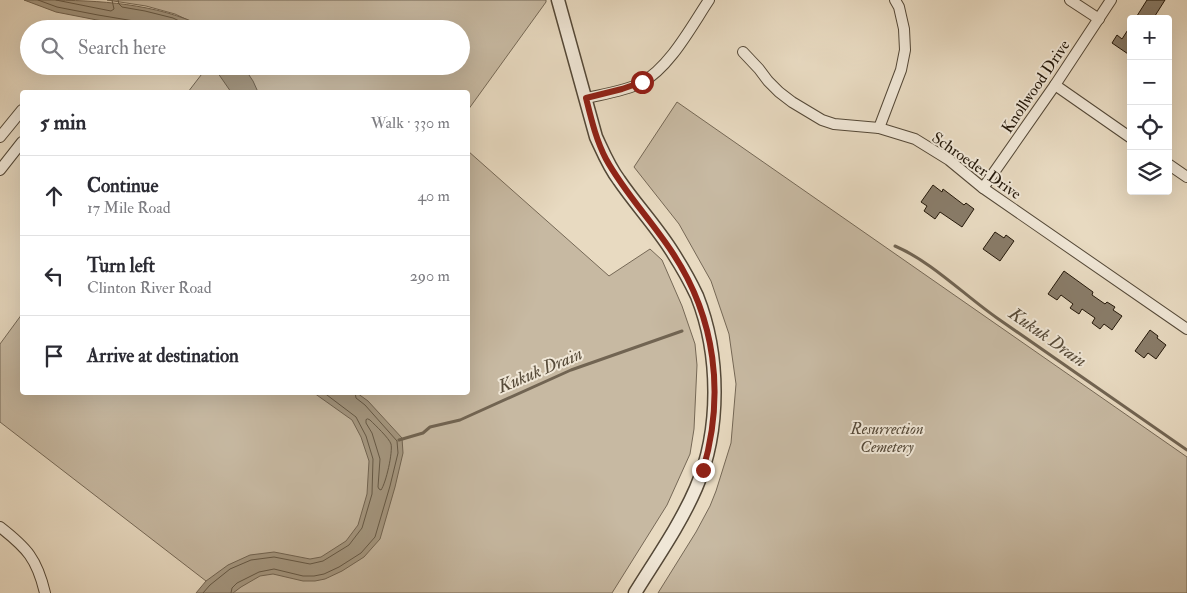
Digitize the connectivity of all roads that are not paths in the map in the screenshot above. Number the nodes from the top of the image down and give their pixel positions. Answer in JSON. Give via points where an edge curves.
{"nodes":[{"id":1,"x":558,"y":0,"type":"edge"},
{"id":2,"x":709,"y":0,"type":"edge"},
{"id":3,"x":895,"y":0,"type":"edge"},
{"id":4,"x":1070,"y":0,"type":"edge"},
{"id":5,"x":1112,"y":0,"type":"edge"},
{"id":6,"x":1099,"y":19,"type":"junction"},
{"id":7,"x":743,"y":52,"type":"dead end"},
{"id":8,"x":1054,"y":85,"type":"junction"},
{"id":9,"x":586,"y":98,"type":"junction"},
{"id":10,"x":20,"y":112,"type":"edge"},
{"id":11,"x":879,"y":128,"type":"junction"},
{"id":12,"x":1127,"y":135,"type":"edge"},
{"id":13,"x":0,"y":137,"type":"edge"},
{"id":14,"x":20,"y":145,"type":"edge"},
{"id":15,"x":1172,"y":167,"type":"edge"},
{"id":16,"x":0,"y":170,"type":"edge"},
{"id":17,"x":1187,"y":177,"type":"edge"},
{"id":18,"x":983,"y":188,"type":"junction"},
{"id":19,"x":1187,"y":329,"type":"edge"},
{"id":20,"x":0,"y":526,"type":"edge"},
{"id":21,"x":45,"y":593,"type":"edge"},
{"id":22,"x":635,"y":593,"type":"edge"}],
"edges":[{"from":1,"to":9,"type":"street"},
{"from":2,"to":9,"type":"street","via":[[655,74],[636,85]]},
{"from":3,"to":11,"type":"street","via":[[904,29],[905,50],[901,70]]},
{"from":4,"to":6,"type":"street"},
{"from":5,"to":6,"type":"street","name":"Knollwood Drive"},
{"from":6,"to":8,"type":"street","name":"Knollwood Drive"},
{"from":7,"to":11,"type":"street","name":"Schroeder Drive","via":[[779,92],[822,120]]},
{"from":8,"to":12,"type":"street"},
{"from":8,"to":18,"type":"street","name":"Knollwood Drive"},
{"from":9,"to":22,"type":"street","via":[[605,157],[688,278],[709,334],[712,359],[714,412],[703,470],[681,517]]},
{"from":10,"to":13,"type":"street"},
{"from":11,"to":18,"type":"street","name":"Schroeder Drive","via":[[915,139],[949,160]]},
{"from":14,"to":16,"type":"street"},
{"from":15,"to":17,"type":"street"},
{"from":18,"to":19,"type":"street","name":"Schroeder Drive"},
{"from":20,"to":21,"type":"street","via":[[15,538],[37,565]]}]}
